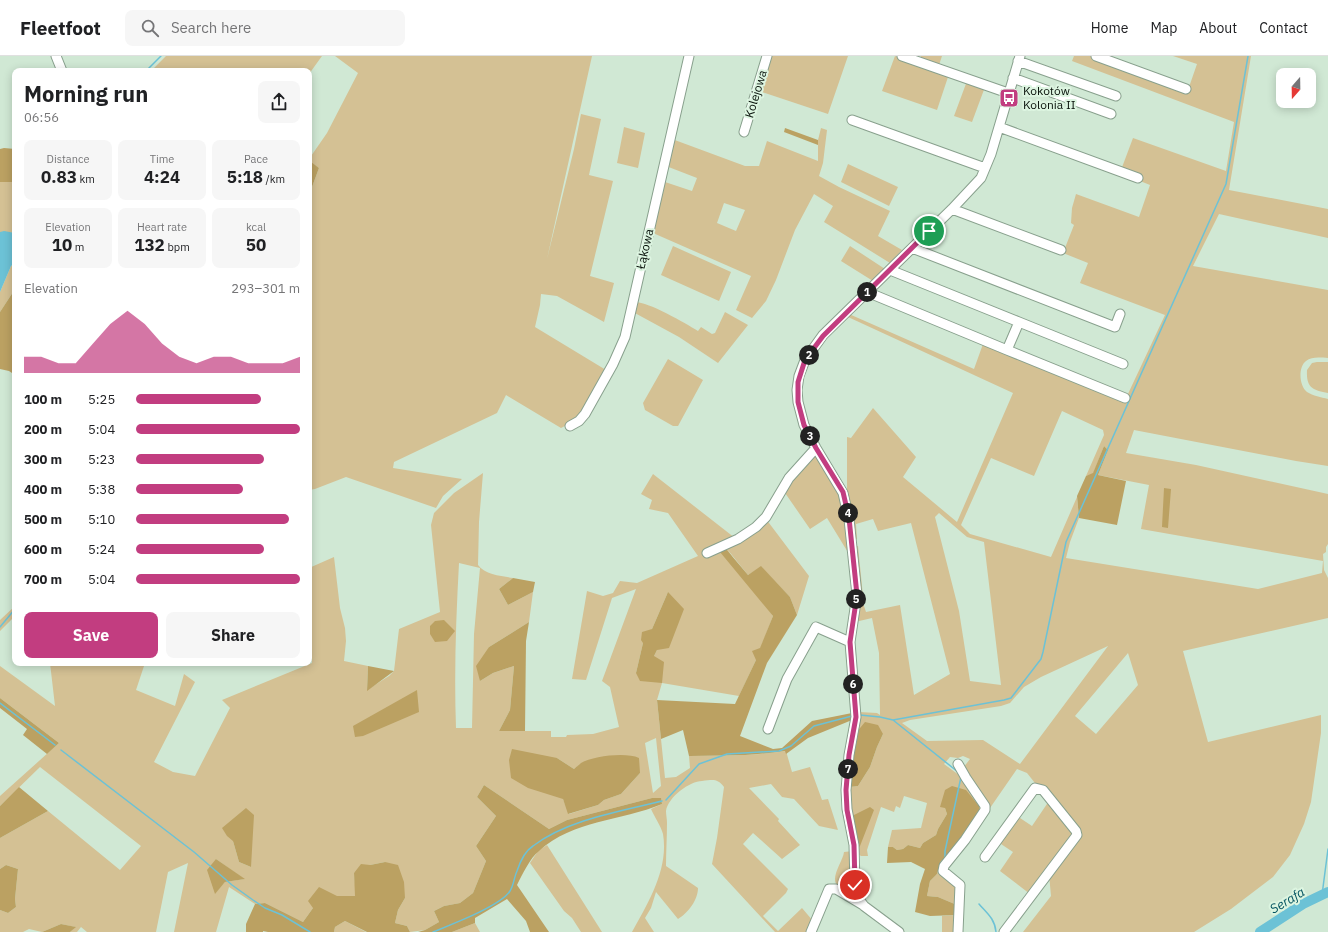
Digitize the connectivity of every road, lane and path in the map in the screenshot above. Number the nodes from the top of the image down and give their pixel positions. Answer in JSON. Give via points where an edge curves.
{"nodes":[{"id":1,"x":56,"y":56,"type":"edge"},
{"id":2,"x":689,"y":56,"type":"edge"},
{"id":3,"x":767,"y":56,"type":"edge"},
{"id":4,"x":902,"y":56,"type":"edge"},
{"id":5,"x":1096,"y":56,"type":"edge"},
{"id":6,"x":1019,"y":58,"type":"edge"},
{"id":7,"x":61,"y":68,"type":"edge"},
{"id":8,"x":1013,"y":78,"type":"junction"},
{"id":9,"x":1186,"y":89,"type":"dead end"},
{"id":10,"x":1008,"y":93,"type":"junction"},
{"id":11,"x":1116,"y":96,"type":"dead end"},
{"id":12,"x":1111,"y":114,"type":"dead end"},
{"id":13,"x":852,"y":120,"type":"dead end"},
{"id":14,"x":999,"y":127,"type":"junction"},
{"id":15,"x":744,"y":132,"type":"dead end"},
{"id":16,"x":985,"y":168,"type":"junction"},
{"id":17,"x":1138,"y":178,"type":"dead end"},
{"id":18,"x":952,"y":209,"type":"junction"},
{"id":19,"x":912,"y":248,"type":"junction"},
{"id":20,"x":1061,"y":250,"type":"dead end"},
{"id":21,"x":890,"y":270,"type":"junction"},
{"id":22,"x":867,"y":292,"type":"junction"},
{"id":23,"x":1120,"y":314,"type":"dead end"},
{"id":24,"x":1019,"y":322,"type":"junction"},
{"id":25,"x":1007,"y":350,"type":"junction"},
{"id":26,"x":1123,"y":364,"type":"dead end"},
{"id":27,"x":1125,"y":398,"type":"dead end"},
{"id":28,"x":570,"y":426,"type":"dead end"},
{"id":29,"x":816,"y":448,"type":"junction"},
{"id":30,"x":707,"y":553,"type":"dead end"},
{"id":31,"x":850,"y":642,"type":"junction"},
{"id":32,"x":768,"y":729,"type":"dead end"},
{"id":33,"x":958,"y":764,"type":"dead end"},
{"id":34,"x":985,"y":857,"type":"dead end"},
{"id":35,"x":864,"y":906,"type":"junction"},
{"id":36,"x":811,"y":932,"type":"edge"},
{"id":37,"x":899,"y":932,"type":"edge"},
{"id":38,"x":958,"y":932,"type":"edge"},
{"id":39,"x":1004,"y":932,"type":"edge"}],
"edges":[{"from":1,"to":7,"type":"street"},
{"from":2,"to":28,"type":"street","name":"Łąkowa","via":[[625,337],[585,414]]},
{"from":3,"to":15,"type":"street","name":"Kolejowa"},
{"from":4,"to":10,"type":"street"},
{"from":5,"to":9,"type":"street"},
{"from":6,"to":8,"type":"street"},
{"from":6,"to":11,"type":"street"},
{"from":8,"to":10,"type":"street"},
{"from":8,"to":12,"type":"street"},
{"from":10,"to":14,"type":"street"},
{"from":13,"to":16,"type":"street"},
{"from":14,"to":16,"type":"street"},
{"from":14,"to":17,"type":"street"},
{"from":16,"to":18,"type":"street","via":[[980,178]]},
{"from":18,"to":19,"type":"street"},
{"from":18,"to":20,"type":"street"},
{"from":19,"to":21,"type":"street"},
{"from":19,"to":23,"type":"street","via":[[1115,327]]},
{"from":21,"to":22,"type":"street"},
{"from":21,"to":24,"type":"street"},
{"from":22,"to":25,"type":"street"},
{"from":22,"to":29,"type":"street","via":[[814,347],[805,360],[799,376],[797,390],[801,413]]},
{"from":24,"to":25,"type":"street"},
{"from":24,"to":26,"type":"street"},
{"from":25,"to":27,"type":"street"},
{"from":29,"to":30,"type":"street","via":[[789,478],[766,517],[756,527],[738,539]]},
{"from":29,"to":31,"type":"street","via":[[843,492],[848,507],[857,595]]},
{"from":31,"to":32,"type":"street","via":[[816,627],[788,679]]},
{"from":31,"to":35,"type":"street","via":[[856,717],[848,767],[847,810],[854,845],[855,885],[858,898]]},
{"from":33,"to":38,"type":"street","via":[[985,806],[985,810],[944,866],[943,871],[960,885]]},
{"from":34,"to":39,"type":"street","via":[[1035,788],[1043,790],[1076,831],[1077,835]]},
{"from":35,"to":36,"type":"street","via":[[836,889],[829,889]]},
{"from":35,"to":37,"type":"street"}]}
